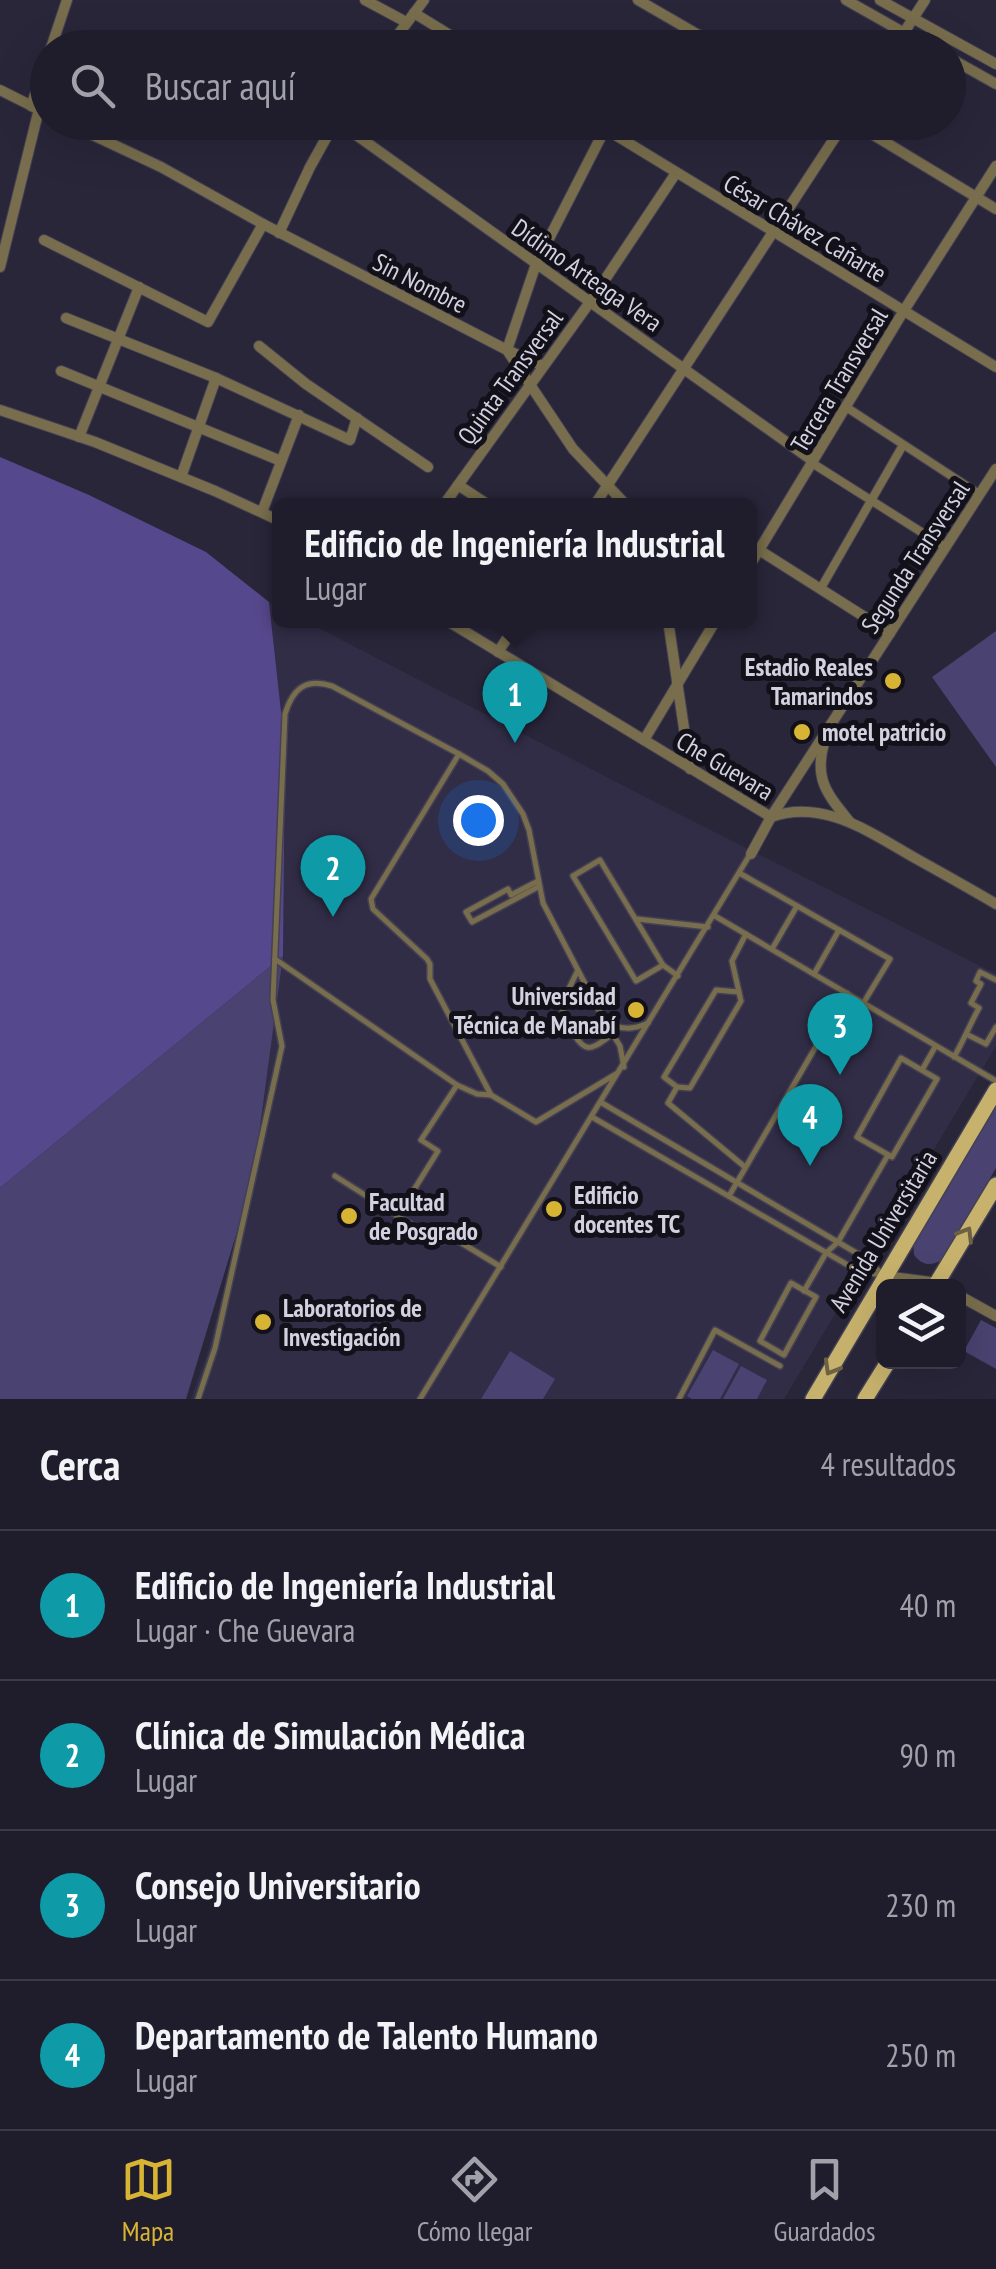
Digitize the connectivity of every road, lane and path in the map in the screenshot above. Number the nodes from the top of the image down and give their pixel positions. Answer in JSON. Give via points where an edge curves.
{"nodes":[{"id":1,"x":68,"y":0,"type":"edge"},
{"id":2,"x":365,"y":0,"type":"edge"},
{"id":3,"x":424,"y":0,"type":"edge"},
{"id":4,"x":638,"y":0,"type":"edge"},
{"id":5,"x":846,"y":0,"type":"edge"},
{"id":6,"x":880,"y":0,"type":"edge"},
{"id":7,"x":925,"y":0,"type":"edge"},
{"id":8,"x":410,"y":18,"type":"junction"},
{"id":9,"x":913,"y":18,"type":"junction"},
{"id":10,"x":57,"y":30,"type":"edge"},
{"id":11,"x":401,"y":30,"type":"edge"},
{"id":12,"x":434,"y":30,"type":"edge"},
{"id":13,"x":690,"y":30,"type":"edge"},
{"id":14,"x":900,"y":30,"type":"edge"},
{"id":15,"x":905,"y":30,"type":"edge"},
{"id":16,"x":935,"y":30,"type":"edge"},
{"id":17,"x":966,"y":47,"type":"edge"},
{"id":18,"x":996,"y":64,"type":"edge"},
{"id":19,"x":966,"y":67,"type":"edge"},
{"id":20,"x":996,"y":84,"type":"edge"},
{"id":21,"x":0,"y":90,"type":"edge"},
{"id":22,"x":30,"y":105,"type":"edge"},
{"id":23,"x":30,"y":139,"type":"edge"},
{"id":24,"x":104,"y":140,"type":"edge"},
{"id":25,"x":326,"y":140,"type":"edge"},
{"id":26,"x":362,"y":140,"type":"edge"},
{"id":27,"x":599,"y":140,"type":"edge"},
{"id":28,"x":623,"y":140,"type":"edge"},
{"id":29,"x":833,"y":140,"type":"edge"},
{"id":30,"x":881,"y":140,"type":"edge"},
{"id":31,"x":996,"y":166,"type":"edge"},
{"id":32,"x":676,"y":173,"type":"junction"},
{"id":33,"x":976,"y":198,"type":"junction"},
{"id":34,"x":996,"y":209,"type":"edge"},
{"id":35,"x":6,"y":217,"type":"edge"},
{"id":36,"x":262,"y":224,"type":"junction"},
{"id":37,"x":773,"y":232,"type":"junction"},
{"id":38,"x":279,"y":233,"type":"junction"},
{"id":39,"x":44,"y":240,"type":"dead end"},
{"id":40,"x":536,"y":264,"type":"junction"},
{"id":41,"x":0,"y":267,"type":"edge"},
{"id":42,"x":139,"y":287,"type":"junction"},
{"id":43,"x":590,"y":302,"type":"junction"},
{"id":44,"x":903,"y":312,"type":"junction"},
{"id":45,"x":66,"y":318,"type":"dead end"},
{"id":46,"x":118,"y":340,"type":"junction"},
{"id":47,"x":258,"y":346,"type":"dead end"},
{"id":48,"x":507,"y":350,"type":"junction"},
{"id":49,"x":543,"y":366,"type":"junction"},
{"id":50,"x":996,"y":367,"type":"edge"},
{"id":51,"x":684,"y":369,"type":"junction"},
{"id":52,"x":61,"y":371,"type":"dead end"},
{"id":53,"x":216,"y":378,"type":"junction"},
{"id":54,"x":530,"y":383,"type":"junction"},
{"id":55,"x":99,"y":387,"type":"junction"},
{"id":56,"x":846,"y":407,"type":"junction"},
{"id":57,"x":0,"y":410,"type":"edge"},
{"id":58,"x":298,"y":415,"type":"junction"},
{"id":59,"x":358,"y":418,"type":"junction"},
{"id":60,"x":199,"y":427,"type":"junction"},
{"id":61,"x":79,"y":436,"type":"junction"},
{"id":62,"x":903,"y":445,"type":"junction"},
{"id":63,"x":281,"y":460,"type":"junction"},
{"id":64,"x":812,"y":462,"type":"junction"},
{"id":65,"x":428,"y":467,"type":"dead end"},
{"id":66,"x":995,"y":472,"type":"edge"},
{"id":67,"x":181,"y":477,"type":"junction"},
{"id":68,"x":608,"y":484,"type":"junction"},
{"id":69,"x":458,"y":485,"type":"junction"},
{"id":70,"x":980,"y":494,"type":"junction"},
{"id":71,"x":449,"y":498,"type":"edge"},
{"id":72,"x":478,"y":498,"type":"edge"},
{"id":73,"x":599,"y":498,"type":"edge"},
{"id":74,"x":620,"y":498,"type":"edge"},
{"id":75,"x":870,"y":500,"type":"junction"},
{"id":76,"x":262,"y":512,"type":"junction"},
{"id":77,"x":272,"y":517,"type":"edge"},
{"id":78,"x":945,"y":547,"type":"junction"},
{"id":79,"x":760,"y":550,"type":"junction"},
{"id":80,"x":757,"y":554,"type":"edge"},
{"id":81,"x":821,"y":588,"type":"junction"},
{"id":82,"x":459,"y":628,"type":"edge"},
{"id":83,"x":513,"y":628,"type":"edge"},
{"id":84,"x":669,"y":628,"type":"edge"},
{"id":85,"x":711,"y":628,"type":"edge"},
{"id":86,"x":890,"y":634,"type":"junction"},
{"id":87,"x":498,"y":652,"type":"junction"},
{"id":88,"x":677,"y":686,"type":"junction"},
{"id":89,"x":827,"y":731,"type":"junction"},
{"id":90,"x":644,"y":740,"type":"junction"},
{"id":91,"x":459,"y":754,"type":"junction"},
{"id":92,"x":690,"y":769,"type":"junction"},
{"id":93,"x":771,"y":817,"type":"junction"},
{"id":94,"x":850,"y":822,"type":"junction"},
{"id":95,"x":751,"y":854,"type":"joint"},
{"id":96,"x":740,"y":874,"type":"junction"},
{"id":97,"x":538,"y":884,"type":"junction"},
{"id":98,"x":996,"y":904,"type":"edge"},
{"id":99,"x":797,"y":906,"type":"junction"},
{"id":100,"x":715,"y":916,"type":"junction"},
{"id":101,"x":635,"y":919,"type":"junction"},
{"id":102,"x":708,"y":927,"type":"junction"},
{"id":103,"x":840,"y":930,"type":"junction"},
{"id":104,"x":746,"y":934,"type":"junction"},
{"id":105,"x":772,"y":949,"type":"junction"},
{"id":106,"x":275,"y":959,"type":"junction"},
{"id":107,"x":663,"y":965,"type":"junction"},
{"id":108,"x":577,"y":970,"type":"junction"},
{"id":109,"x":814,"y":974,"type":"junction"},
{"id":110,"x":678,"y":976,"type":"junction"},
{"id":111,"x":996,"y":980,"type":"edge"},
{"id":112,"x":739,"y":992,"type":"junction"},
{"id":113,"x":847,"y":994,"type":"junction"},
{"id":114,"x":864,"y":1004,"type":"junction"},
{"id":115,"x":604,"y":1020,"type":"junction"},
{"id":116,"x":650,"y":1022,"type":"junction"},
{"id":117,"x":996,"y":1027,"type":"edge"},
{"id":118,"x":612,"y":1034,"type":"junction"},
{"id":119,"x":968,"y":1034,"type":"junction"},
{"id":120,"x":936,"y":1046,"type":"junction"},
{"id":121,"x":954,"y":1056,"type":"junction"},
{"id":122,"x":622,"y":1069,"type":"junction"},
{"id":123,"x":922,"y":1070,"type":"junction"},
{"id":124,"x":996,"y":1081,"type":"edge"},
{"id":125,"x":457,"y":1085,"type":"junction"},
{"id":126,"x":677,"y":1087,"type":"junction"},
{"id":127,"x":996,"y":1090,"type":"edge"},
{"id":128,"x":491,"y":1095,"type":"junction"},
{"id":129,"x":601,"y":1102,"type":"junction"},
{"id":130,"x":592,"y":1117,"type":"junction"},
{"id":131,"x":888,"y":1155,"type":"junction"},
{"id":132,"x":745,"y":1167,"type":"junction"},
{"id":133,"x":335,"y":1176,"type":"dead end"},
{"id":134,"x":736,"y":1183,"type":"junction"},
{"id":135,"x":996,"y":1185,"type":"edge"},
{"id":136,"x":728,"y":1196,"type":"junction"},
{"id":137,"x":397,"y":1217,"type":"junction"},
{"id":138,"x":838,"y":1242,"type":"junction"},
{"id":139,"x":826,"y":1253,"type":"junction"},
{"id":140,"x":501,"y":1267,"type":"junction"},
{"id":141,"x":884,"y":1276,"type":"junction"},
{"id":142,"x":902,"y":1279,"type":"edge"},
{"id":143,"x":941,"y":1279,"type":"edge"},
{"id":144,"x":804,"y":1291,"type":"junction"},
{"id":145,"x":966,"y":1299,"type":"edge"},
{"id":146,"x":996,"y":1316,"type":"edge"},
{"id":147,"x":780,"y":1366,"type":"dead end"},
{"id":148,"x":884,"y":1369,"type":"edge"},
{"id":149,"x":198,"y":1399,"type":"edge"},
{"id":150,"x":420,"y":1399,"type":"edge"},
{"id":151,"x":679,"y":1399,"type":"edge"},
{"id":152,"x":814,"y":1399,"type":"edge"},
{"id":153,"x":865,"y":1399,"type":"edge"}],
"edges":[{"from":1,"to":10,"type":"street"},
{"from":2,"to":8,"type":"street"},
{"from":3,"to":8,"type":"street"},
{"from":4,"to":13,"type":"street"},
{"from":5,"to":14,"type":"street"},
{"from":6,"to":9,"type":"street"},
{"from":7,"to":9,"type":"street"},
{"from":8,"to":11,"type":"street"},
{"from":8,"to":12,"type":"street"},
{"from":9,"to":15,"type":"street"},
{"from":9,"to":16,"type":"street"},
{"from":17,"to":18,"type":"street"},
{"from":19,"to":20,"type":"street"},
{"from":21,"to":22,"type":"street"},
{"from":23,"to":35,"type":"street"},
{"from":24,"to":36,"type":"street","name":"Sin Nombre"},
{"from":25,"to":38,"type":"street"},
{"from":26,"to":40,"type":"street","name":"Dídimo Arteaga Vera"},
{"from":27,"to":40,"type":"street"},
{"from":28,"to":32,"type":"street","name":"César Chávez Cañarte"},
{"from":29,"to":37,"type":"street"},
{"from":30,"to":33,"type":"street"},
{"from":31,"to":33,"type":"street","name":"Tercera Transversal"},
{"from":32,"to":37,"type":"street","name":"César Chávez Cañarte"},
{"from":32,"to":43,"type":"street","name":"Quinta Transversal"},
{"from":33,"to":34,"type":"street"},
{"from":33,"to":44,"type":"street","name":"Tercera Transversal"},
{"from":35,"to":41,"type":"street"},
{"from":36,"to":38,"type":"street","name":"Sin Nombre"},
{"from":36,"to":42,"type":"street","via":[[208,322]]},
{"from":37,"to":44,"type":"street","name":"César Chávez Cañarte"},
{"from":37,"to":51,"type":"street"},
{"from":38,"to":48,"type":"street","name":"Sin Nombre"},
{"from":39,"to":42,"type":"street"},
{"from":40,"to":43,"type":"street","name":"Dídimo Arteaga Vera"},
{"from":40,"to":48,"type":"street"},
{"from":42,"to":46,"type":"street"},
{"from":43,"to":49,"type":"street","name":"Quinta Transversal"},
{"from":43,"to":51,"type":"street","name":"Dídimo Arteaga Vera"},
{"from":44,"to":50,"type":"street","name":"César Chávez Cañarte"},
{"from":44,"to":56,"type":"street","name":"Tercera Transversal"},
{"from":45,"to":46,"type":"street"},
{"from":46,"to":53,"type":"street"},
{"from":46,"to":55,"type":"street"},
{"from":47,"to":59,"type":"street"},
{"from":48,"to":49,"type":"street","name":"Sin Nombre"},
{"from":48,"to":54,"type":"street"},
{"from":49,"to":54,"type":"street","name":"Quinta Transversal"},
{"from":51,"to":64,"type":"street","name":"Dídimo Arteaga Vera"},
{"from":51,"to":68,"type":"street"},
{"from":52,"to":55,"type":"street"},
{"from":53,"to":58,"type":"street"},
{"from":53,"to":60,"type":"street"},
{"from":54,"to":68,"type":"street","via":[[573,449]]},
{"from":54,"to":69,"type":"street","name":"Quinta Transversal"},
{"from":55,"to":60,"type":"street"},
{"from":55,"to":61,"type":"street"},
{"from":56,"to":62,"type":"street"},
{"from":56,"to":64,"type":"street","name":"Tercera Transversal"},
{"from":57,"to":61,"type":"street"},
{"from":58,"to":59,"type":"street","via":[[350,440]]},
{"from":58,"to":63,"type":"street"},
{"from":59,"to":65,"type":"street"},
{"from":60,"to":63,"type":"street"},
{"from":60,"to":67,"type":"street"},
{"from":61,"to":67,"type":"street"},
{"from":62,"to":70,"type":"street"},
{"from":62,"to":75,"type":"street"},
{"from":63,"to":76,"type":"street"},
{"from":64,"to":75,"type":"street"},
{"from":64,"to":79,"type":"street","name":"Tercera Transversal"},
{"from":66,"to":70,"type":"street","name":"Segunda Transversal"},
{"from":67,"to":76,"type":"street"},
{"from":68,"to":73,"type":"street"},
{"from":68,"to":74,"type":"street"},
{"from":69,"to":71,"type":"street","name":"Quinta Transversal"},
{"from":69,"to":72,"type":"street"},
{"from":70,"to":78,"type":"street","name":"Segunda Transversal"},
{"from":75,"to":78,"type":"street"},
{"from":75,"to":81,"type":"street"},
{"from":76,"to":77,"type":"street"},
{"from":78,"to":86,"type":"street","name":"Segunda Transversal"},
{"from":79,"to":80,"type":"street","name":"Tercera Transversal"},
{"from":79,"to":81,"type":"street"},
{"from":81,"to":86,"type":"street"},
{"from":82,"to":87,"type":"street","name":"Che Guevara"},
{"from":83,"to":87,"type":"street"},
{"from":84,"to":88,"type":"street"},
{"from":85,"to":88,"type":"street"},
{"from":86,"to":89,"type":"street","name":"Segunda Transversal"},
{"from":87,"to":90,"type":"street","name":"Che Guevara"},
{"from":88,"to":90,"type":"street"},
{"from":88,"to":92,"type":"street"},
{"from":89,"to":93,"type":"street","name":"Segunda Transversal"},
{"from":89,"to":94,"type":"street","via":[[824,786]]},
{"from":90,"to":92,"type":"street","name":"Che Guevara"},
{"from":91,"to":97,"type":"lane","via":[[488,771],[514,799],[529,830]]},
{"from":91,"to":106,"type":"lane","via":[[332,686],[318,682],[294,692],[285,714]]},
{"from":91,"to":128,"type":"lane","via":[[371,899],[427,959],[430,979]]},
{"from":92,"to":93,"type":"street","name":"Che Guevara"},
{"from":93,"to":94,"type":"street","name":"Che Guevara","via":[[807,811]]},
{"from":93,"to":95,"type":"street"},
{"from":94,"to":98,"type":"street","name":"Che Guevara"},
{"from":95,"to":96,"type":"lane"},
{"from":96,"to":99,"type":"lane"},
{"from":96,"to":100,"type":"lane"},
{"from":97,"to":97,"type":"lane","via":[[472,922],[466,912],[508,890],[512,895]]},
{"from":97,"to":108,"type":"lane"},
{"from":99,"to":103,"type":"lane"},
{"from":99,"to":105,"type":"lane"},
{"from":100,"to":102,"type":"lane"},
{"from":100,"to":104,"type":"lane"},
{"from":101,"to":102,"type":"lane"},
{"from":101,"to":107,"type":"lane"},
{"from":101,"to":107,"type":"lane","via":[[600,860],[574,876],[636,981]]},
{"from":102,"to":110,"type":"lane"},
{"from":103,"to":109,"type":"lane"},
{"from":103,"to":114,"type":"lane","via":[[890,959]]},
{"from":104,"to":105,"type":"lane"},
{"from":104,"to":112,"type":"lane","via":[[732,960]]},
{"from":105,"to":109,"type":"lane"},
{"from":106,"to":125,"type":"lane"},
{"from":106,"to":149,"type":"lane","via":[[273,1000],[282,1046]]},
{"from":107,"to":110,"type":"lane"},
{"from":108,"to":115,"type":"lane"},
{"from":108,"to":118,"type":"lane","via":[[564,1015],[588,1048]]},
{"from":109,"to":113,"type":"lane"},
{"from":110,"to":116,"type":"lane"},
{"from":111,"to":119,"type":"lane","via":[[980,972],[971,1003],[979,1008]]},
{"from":112,"to":126,"type":"lane","via":[[741,1001],[690,1088]]},
{"from":112,"to":126,"type":"lane","via":[[716,990],[664,1078]]},
{"from":113,"to":114,"type":"lane"},
{"from":113,"to":132,"type":"lane"},
{"from":114,"to":120,"type":"lane"},
{"from":115,"to":116,"type":"lane","via":[[626,1029]]},
{"from":115,"to":118,"type":"lane"},
{"from":116,"to":122,"type":"lane"},
{"from":117,"to":119,"type":"lane","via":[[986,1044]]},
{"from":118,"to":122,"type":"lane","via":[[623,1052]]},
{"from":119,"to":121,"type":"lane"},
{"from":120,"to":121,"type":"lane"},
{"from":120,"to":123,"type":"lane"},
{"from":121,"to":124,"type":"lane"},
{"from":122,"to":128,"type":"lane","via":[[536,1122]]},
{"from":122,"to":129,"type":"lane"},
{"from":123,"to":131,"type":"lane","via":[[937,1079]]},
{"from":123,"to":131,"type":"lane","via":[[901,1058],[856,1137]]},
{"from":125,"to":128,"type":"lane"},
{"from":125,"to":137,"type":"lane","via":[[421,1140],[438,1151]]},
{"from":126,"to":132,"type":"lane","via":[[668,1104]]},
{"from":127,"to":141,"type":"main road","name":"Avenida Universitaria"},
{"from":129,"to":130,"type":"lane"},
{"from":129,"to":134,"type":"lane"},
{"from":130,"to":136,"type":"lane"},
{"from":130,"to":140,"type":"lane"},
{"from":131,"to":138,"type":"lane"},
{"from":132,"to":134,"type":"lane"},
{"from":133,"to":137,"type":"lane"},
{"from":134,"to":136,"type":"lane"},
{"from":134,"to":138,"type":"lane"},
{"from":143,"to":135,"type":"main road","one_way":true},
{"from":136,"to":139,"type":"lane"},
{"from":137,"to":140,"type":"lane","via":[[440,1242],[456,1239]]},
{"from":138,"to":139,"type":"lane"},
{"from":138,"to":141,"type":"lane"},
{"from":139,"to":141,"type":"lane"},
{"from":139,"to":144,"type":"lane"},
{"from":140,"to":150,"type":"lane"},
{"from":141,"to":142,"type":"street"},
{"from":141,"to":152,"type":"main road","name":"Avenida Universitaria","one_way":true},
{"from":144,"to":144,"type":"lane","via":[[816,1297],[784,1355],[760,1341],[792,1284]]},
{"from":145,"to":146,"type":"street"},
{"from":147,"to":151,"type":"lane","via":[[715,1330]]},
{"from":148,"to":153,"type":"main road"}]}
